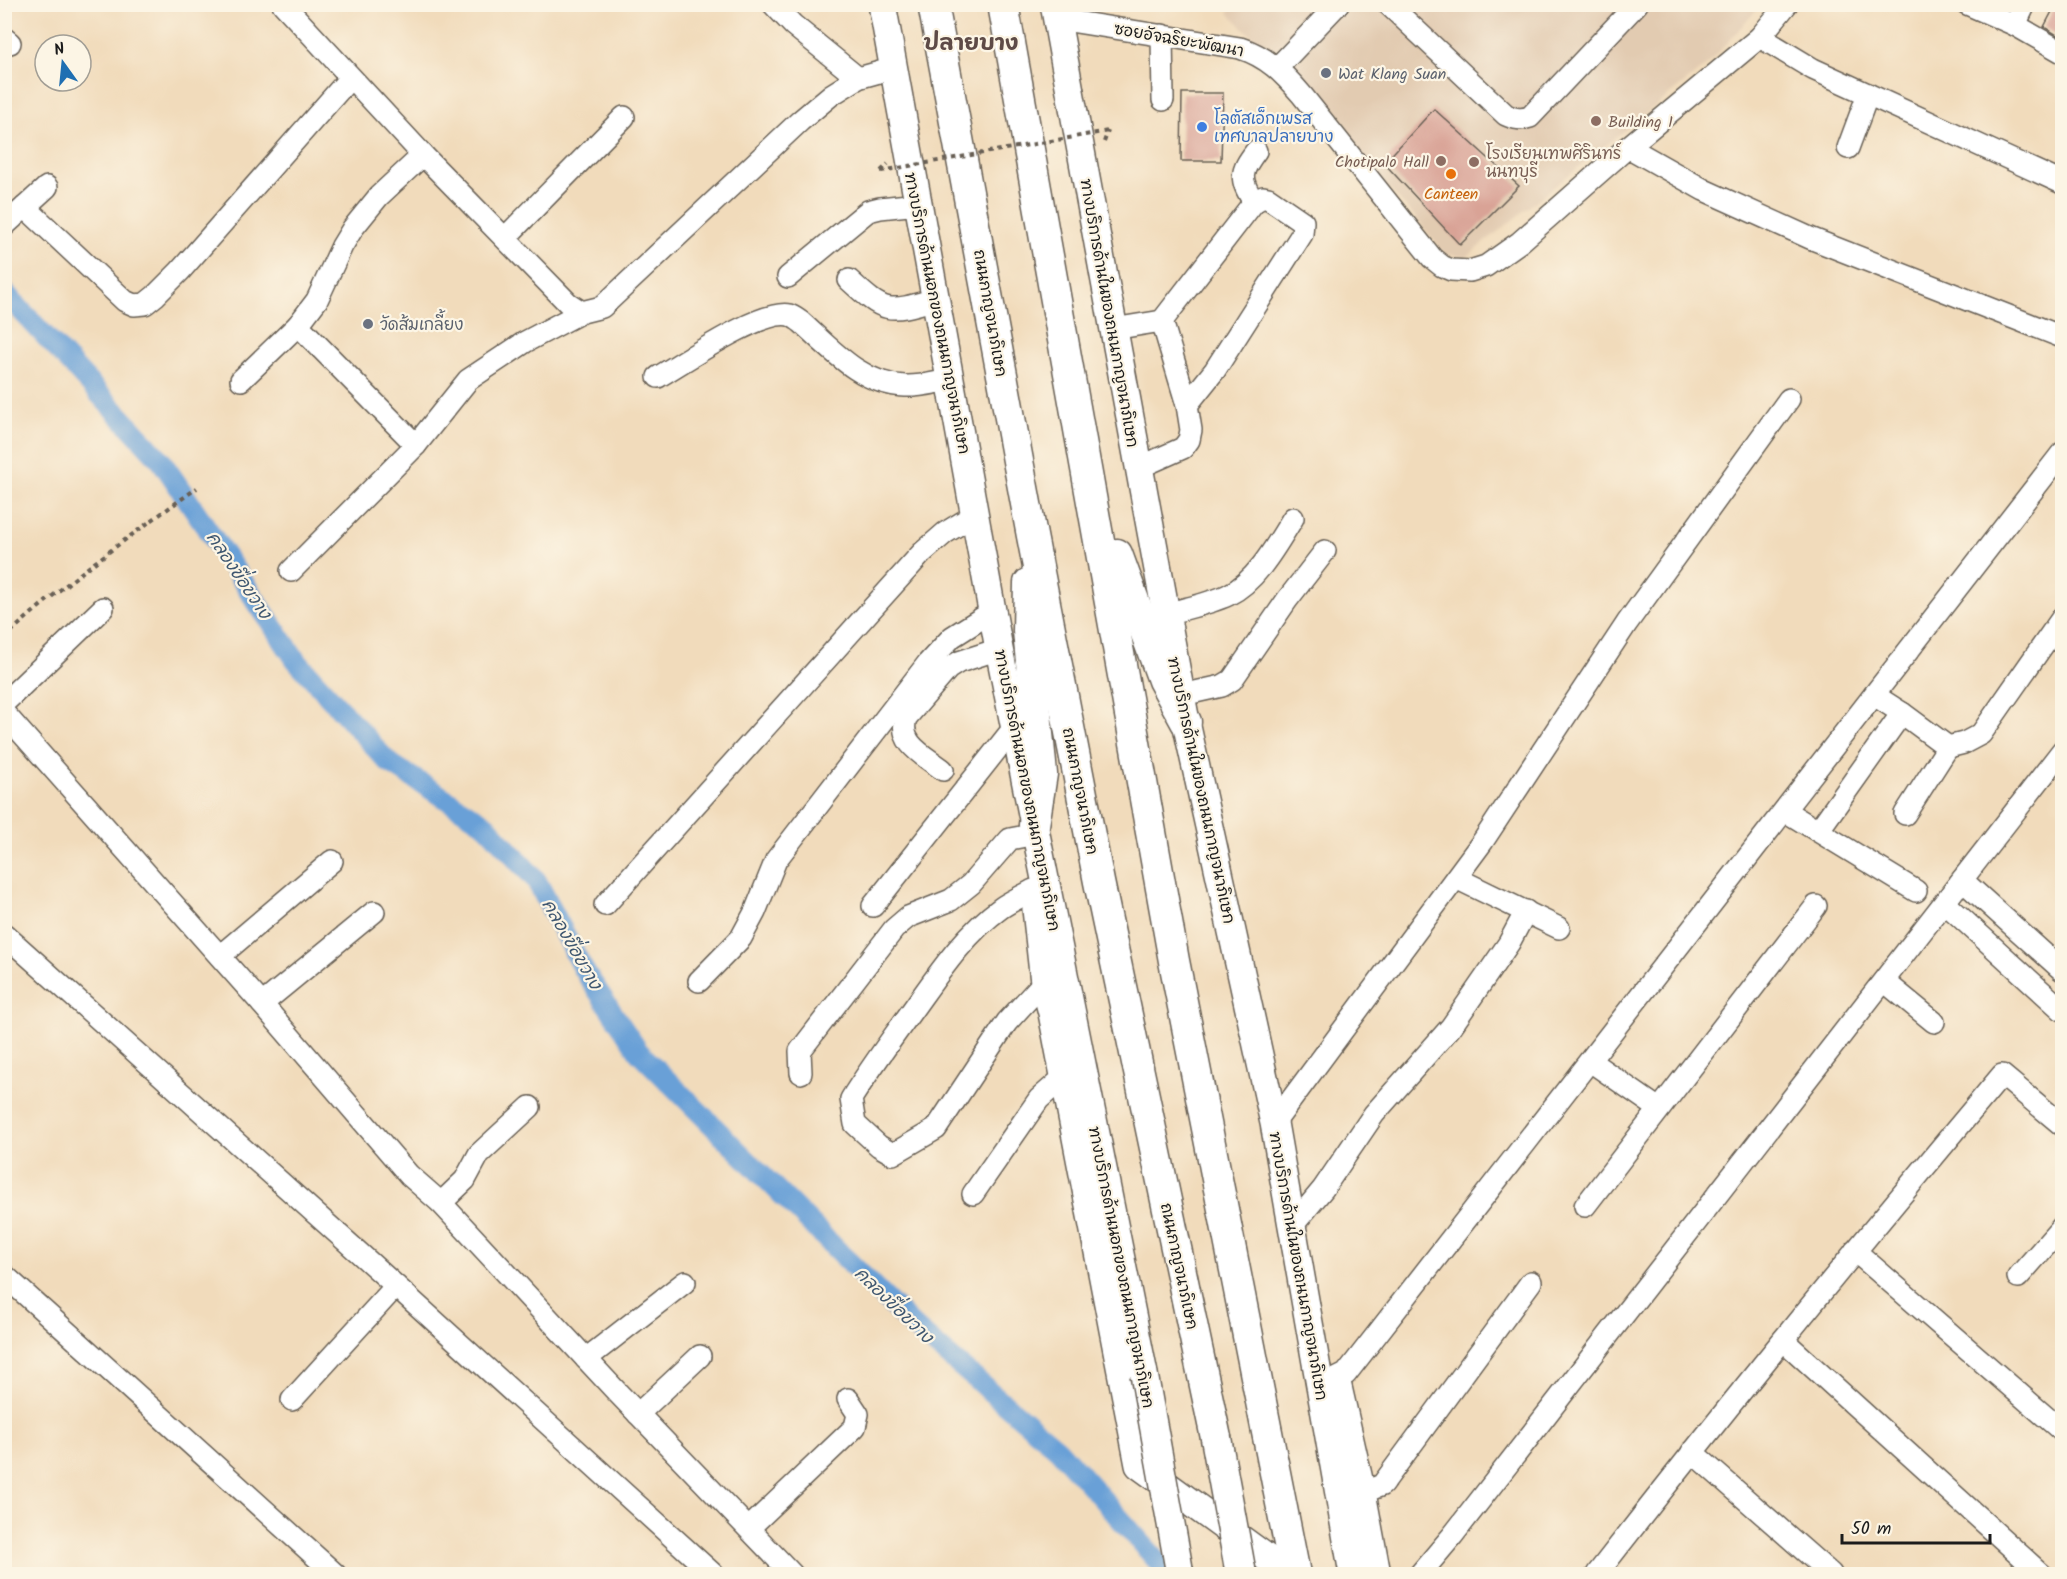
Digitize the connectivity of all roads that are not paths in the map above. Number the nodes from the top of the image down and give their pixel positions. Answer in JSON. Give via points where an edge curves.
{"nodes":[{"id":1,"x":283,"y":4,"type":"edge"},
{"id":2,"x":773,"y":4,"type":"edge"},
{"id":3,"x":882,"y":4,"type":"edge"},
{"id":4,"x":933,"y":4,"type":"edge"},
{"id":5,"x":1003,"y":4,"type":"edge"},
{"id":6,"x":1338,"y":4,"type":"edge"},
{"id":7,"x":1388,"y":4,"type":"edge"},
{"id":8,"x":1637,"y":4,"type":"edge"},
{"id":9,"x":1787,"y":4,"type":"edge"},
{"id":10,"x":2025,"y":4,"type":"edge"},
{"id":11,"x":1979,"y":7,"type":"edge"},
{"id":12,"x":1055,"y":12,"type":"edge"},
{"id":13,"x":2015,"y":25,"type":"junction"},
{"id":14,"x":1162,"y":35,"type":"junction"},
{"id":15,"x":1760,"y":37,"type":"junction"},
{"id":16,"x":2062,"y":52,"type":"edge"},
{"id":17,"x":894,"y":68,"type":"junction"},
{"id":18,"x":1277,"y":68,"type":"junction"},
{"id":19,"x":350,"y":78,"type":"junction"},
{"id":20,"x":858,"y":78,"type":"junction"},
{"id":21,"x":1868,"y":94,"type":"junction"},
{"id":22,"x":1163,"y":100,"type":"dead end"},
{"id":23,"x":624,"y":117,"type":"dead end"},
{"id":24,"x":1628,"y":147,"type":"junction"},
{"id":25,"x":1848,"y":148,"type":"dead end"},
{"id":26,"x":1256,"y":151,"type":"dead end"},
{"id":27,"x":423,"y":154,"type":"junction"},
{"id":28,"x":2062,"y":183,"type":"edge"},
{"id":29,"x":47,"y":187,"type":"dead end"},
{"id":30,"x":1254,"y":202,"type":"junction"},
{"id":31,"x":918,"y":204,"type":"junction"},
{"id":32,"x":25,"y":207,"type":"junction"},
{"id":33,"x":4,"y":226,"type":"edge"},
{"id":34,"x":506,"y":237,"type":"junction"},
{"id":35,"x":788,"y":277,"type":"dead end"},
{"id":36,"x":849,"y":280,"type":"dead end"},
{"id":37,"x":936,"y":299,"type":"junction"},
{"id":38,"x":582,"y":312,"type":"junction"},
{"id":39,"x":1162,"y":321,"type":"junction"},
{"id":40,"x":298,"y":325,"type":"junction"},
{"id":41,"x":1113,"y":329,"type":"junction"},
{"id":42,"x":2062,"y":338,"type":"edge"},
{"id":43,"x":658,"y":377,"type":"dead end"},
{"id":44,"x":241,"y":380,"type":"dead end"},
{"id":45,"x":951,"y":380,"type":"junction"},
{"id":46,"x":1789,"y":399,"type":"dead end"},
{"id":47,"x":1187,"y":405,"type":"junction"},
{"id":48,"x":416,"y":445,"type":"junction"},
{"id":49,"x":2062,"y":453,"type":"edge"},
{"id":50,"x":1138,"y":468,"type":"junction"},
{"id":51,"x":1089,"y":478,"type":"junction"},
{"id":52,"x":976,"y":514,"type":"junction"},
{"id":53,"x":1293,"y":518,"type":"dead end"},
{"id":54,"x":1032,"y":536,"type":"junction"},
{"id":55,"x":1325,"y":551,"type":"dead end"},
{"id":56,"x":291,"y":571,"type":"dead end"},
{"id":57,"x":102,"y":608,"type":"dead end"},
{"id":58,"x":993,"y":611,"type":"junction"},
{"id":59,"x":1166,"y":614,"type":"junction"},
{"id":60,"x":2062,"y":618,"type":"edge"},
{"id":61,"x":999,"y":649,"type":"junction"},
{"id":62,"x":1874,"y":695,"type":"junction"},
{"id":63,"x":4,"y":703,"type":"edge"},
{"id":64,"x":1184,"y":708,"type":"junction"},
{"id":65,"x":4,"y":713,"type":"edge"},
{"id":66,"x":1902,"y":713,"type":"junction"},
{"id":67,"x":1016,"y":724,"type":"junction"},
{"id":68,"x":1948,"y":747,"type":"junction"},
{"id":69,"x":2062,"y":751,"type":"edge"},
{"id":70,"x":943,"y":770,"type":"dead end"},
{"id":71,"x":1785,"y":811,"type":"junction"},
{"id":72,"x":1905,"y":814,"type":"dead end"},
{"id":73,"x":1818,"y":831,"type":"junction"},
{"id":74,"x":1037,"y":839,"type":"junction"},
{"id":75,"x":332,"y":861,"type":"dead end"},
{"id":76,"x":1456,"y":878,"type":"junction"},
{"id":77,"x":1962,"y":880,"type":"junction"},
{"id":78,"x":1033,"y":890,"type":"junction"},
{"id":79,"x":1916,"y":891,"type":"dead end"},
{"id":80,"x":1945,"y":903,"type":"junction"},
{"id":81,"x":605,"y":905,"type":"dead end"},
{"id":82,"x":873,"y":906,"type":"dead end"},
{"id":83,"x":1816,"y":906,"type":"dead end"},
{"id":84,"x":1526,"y":911,"type":"junction"},
{"id":85,"x":374,"y":912,"type":"dead end"},
{"id":86,"x":1559,"y":928,"type":"dead end"},
{"id":87,"x":4,"y":934,"type":"edge"},
{"id":88,"x":220,"y":956,"type":"junction"},
{"id":89,"x":2062,"y":970,"type":"edge"},
{"id":90,"x":699,"y":981,"type":"dead end"},
{"id":91,"x":1884,"y":981,"type":"junction"},
{"id":92,"x":1044,"y":982,"type":"junction"},
{"id":93,"x":262,"y":1004,"type":"junction"},
{"id":94,"x":2062,"y":1010,"type":"edge"},
{"id":95,"x":1934,"y":1022,"type":"dead end"},
{"id":96,"x":1590,"y":1061,"type":"junction"},
{"id":97,"x":801,"y":1073,"type":"dead end"},
{"id":98,"x":1064,"y":1077,"type":"junction"},
{"id":99,"x":531,"y":1107,"type":"dead end"},
{"id":100,"x":1659,"y":1109,"type":"junction"},
{"id":101,"x":1274,"y":1123,"type":"junction"},
{"id":102,"x":2062,"y":1125,"type":"edge"},
{"id":103,"x":1282,"y":1170,"type":"junction"},
{"id":104,"x":973,"y":1194,"type":"dead end"},
{"id":105,"x":441,"y":1203,"type":"junction"},
{"id":106,"x":1585,"y":1206,"type":"dead end"},
{"id":107,"x":1298,"y":1219,"type":"junction"},
{"id":108,"x":2062,"y":1227,"type":"edge"},
{"id":109,"x":1855,"y":1251,"type":"junction"},
{"id":110,"x":4,"y":1275,"type":"edge"},
{"id":111,"x":2018,"y":1277,"type":"dead end"},
{"id":112,"x":685,"y":1282,"type":"dead end"},
{"id":113,"x":1532,"y":1282,"type":"dead end"},
{"id":114,"x":396,"y":1286,"type":"junction"},
{"id":115,"x":1782,"y":1340,"type":"junction"},
{"id":116,"x":700,"y":1356,"type":"dead end"},
{"id":117,"x":586,"y":1359,"type":"junction"},
{"id":118,"x":1336,"y":1379,"type":"junction"},
{"id":119,"x":848,"y":1399,"type":"dead end"},
{"id":120,"x":292,"y":1400,"type":"dead end"},
{"id":121,"x":638,"y":1414,"type":"junction"},
{"id":122,"x":2062,"y":1431,"type":"edge"},
{"id":123,"x":1692,"y":1452,"type":"junction"},
{"id":124,"x":1362,"y":1493,"type":"junction"},
{"id":125,"x":749,"y":1528,"type":"junction"},
{"id":126,"x":1351,"y":1562,"type":"edge"},
{"id":127,"x":335,"y":1575,"type":"edge"},
{"id":128,"x":713,"y":1575,"type":"edge"},
{"id":129,"x":792,"y":1575,"type":"edge"},
{"id":130,"x":1180,"y":1575,"type":"edge"},
{"id":131,"x":1241,"y":1575,"type":"edge"},
{"id":132,"x":1289,"y":1575,"type":"edge"},
{"id":133,"x":1295,"y":1575,"type":"edge"},
{"id":134,"x":1377,"y":1575,"type":"edge"},
{"id":135,"x":1420,"y":1575,"type":"edge"},
{"id":136,"x":1597,"y":1575,"type":"edge"},
{"id":137,"x":1831,"y":1575,"type":"edge"},
{"id":138,"x":2041,"y":1575,"type":"edge"}],
"edges":[{"from":1,"to":19,"type":"street"},
{"from":2,"to":20,"type":"street"},
{"from":3,"to":17,"type":"main road","name":"ทางบริการด้านนอกของถนนกาญจนาภิเษก"},
{"from":4,"to":54,"type":"highway","name":"ถนนกาญจนาภิเษก"},
{"from":5,"to":51,"type":"highway"},
{"from":6,"to":18,"type":"street"},
{"from":7,"to":8,"type":"street","via":[[1506,115],[1522,119],[1530,117]]},
{"from":9,"to":15,"type":"street","name":"ซอยอัจฉริยะพัฒนา"},
{"from":10,"to":13,"type":"street"},
{"from":11,"to":13,"type":"street"},
{"from":12,"to":14,"type":"street","name":"ซอยอัจฉริยะพัฒนา"},
{"from":12,"to":41,"type":"main road","name":"ทางบริการด้านในของถนนกาญจนาภิเษก"},
{"from":13,"to":16,"type":"street"},
{"from":14,"to":18,"type":"street","name":"ซอยอัจฉริยะพัฒนา","via":[[1240,48],[1263,57]]},
{"from":14,"to":22,"type":"street"},
{"from":15,"to":21,"type":"street","via":[[1813,69]]},
{"from":15,"to":24,"type":"street","name":"ซอยอัจฉริยะพัฒนา"},
{"from":17,"to":20,"type":"street"},
{"from":17,"to":31,"type":"main road","name":"ทางบริการด้านนอกของถนนกาญจนาภิเษก"},
{"from":18,"to":24,"type":"street","name":"ซอยอัจฉริยะพัฒนา","via":[[1432,258],[1451,270],[1470,271],[1486,266],[1520,242]]},
{"from":19,"to":27,"type":"street"},
{"from":19,"to":32,"type":"street","via":[[180,271],[145,304],[125,302]]},
{"from":20,"to":38,"type":"street","via":[[800,121],[602,307]]},
{"from":21,"to":25,"type":"street"},
{"from":21,"to":28,"type":"street"},
{"from":23,"to":34,"type":"street"},
{"from":24,"to":42,"type":"street","via":[[1704,190],[1810,238]]},
{"from":26,"to":30,"type":"street","via":[[1242,175]]},
{"from":27,"to":34,"type":"street"},
{"from":27,"to":40,"type":"street","via":[[379,196],[353,228],[317,300]]},
{"from":29,"to":32,"type":"street"},
{"from":30,"to":39,"type":"street"},
{"from":30,"to":47,"type":"street","via":[[1268,198],[1299,218],[1303,222],[1302,234],[1215,370]]},
{"from":31,"to":35,"type":"street","via":[[868,211]]},
{"from":31,"to":37,"type":"main road","name":"ทางบริการด้านนอกของถนนกาญจนาภิเษก"},
{"from":32,"to":33,"type":"street"},
{"from":34,"to":38,"type":"street","via":[[568,303]]},
{"from":36,"to":37,"type":"street","via":[[873,302],[886,308],[903,308]]},
{"from":37,"to":45,"type":"main road","name":"ทางบริการด้านนอกของถนนกาญจนาภิเษก"},
{"from":38,"to":48,"type":"street","via":[[525,342],[468,380]]},
{"from":39,"to":41,"type":"street"},
{"from":39,"to":47,"type":"street"},
{"from":40,"to":44,"type":"street"},
{"from":40,"to":48,"type":"street"},
{"from":41,"to":50,"type":"main road","name":"ทางบริการด้านในของถนนกาญจนาภิเษก"},
{"from":43,"to":45,"type":"street","via":[[724,337],[774,316],[789,315],[867,377],[906,387]]},
{"from":45,"to":52,"type":"main road","name":"ทางบริการด้านนอกของถนนกาญจนาภิเษก"},
{"from":46,"to":76,"type":"street","via":[[1628,623]]},
{"from":47,"to":50,"type":"street","via":[[1191,430],[1183,448]]},
{"from":48,"to":56,"type":"street"},
{"from":49,"to":62,"type":"street"},
{"from":50,"to":59,"type":"main road","name":"ทางบริการด้านในของถนนกาญจนาภิเษก"},
{"from":51,"to":64,"type":"highway","via":[[1159,671]]},
{"from":51,"to":133,"type":"highway","via":[[1174,960]]},
{"from":52,"to":58,"type":"main road","name":"ทางบริการด้านนอกของถนนกาญจนาภิเษก"},
{"from":52,"to":81,"type":"street","via":[[922,553]]},
{"from":53,"to":59,"type":"street","via":[[1271,554],[1229,594]]},
{"from":54,"to":74,"type":"highway","via":[[1028,631],[1042,774]]},
{"from":54,"to":131,"type":"highway","name":"ถนนกาญจนาภิเษก","bridge":true},
{"from":55,"to":64,"type":"street","via":[[1233,680]]},
{"from":57,"to":63,"type":"street"},
{"from":58,"to":61,"type":"main road","name":"ทางบริการด้านนอกของถนนกาญจนาภิเษก"},
{"from":58,"to":90,"type":"street","via":[[952,637],[928,663],[776,860],[741,938]]},
{"from":59,"to":64,"type":"main road","name":"ทางบริการด้านในของถนนกาญจนาภิเษก"},
{"from":60,"to":68,"type":"street","via":[[1981,734]]},
{"from":61,"to":67,"type":"main road","name":"ทางบริการด้านนอกของถนนกาญจนาภิเษก"},
{"from":61,"to":70,"type":"street","via":[[948,669],[906,717],[906,741]]},
{"from":62,"to":66,"type":"street"},
{"from":62,"to":71,"type":"street"},
{"from":64,"to":101,"type":"main road","name":"ทางบริการด้านในของถนนกาญจนาภิเษก"},
{"from":65,"to":88,"type":"street"},
{"from":66,"to":68,"type":"street"},
{"from":66,"to":73,"type":"street"},
{"from":67,"to":74,"type":"main road","name":"ทางบริการด้านนอกของถนนกาญจนาภิเษก"},
{"from":67,"to":82,"type":"street"},
{"from":68,"to":72,"type":"street"},
{"from":69,"to":77,"type":"street"},
{"from":71,"to":73,"type":"street"},
{"from":71,"to":96,"type":"street"},
{"from":73,"to":79,"type":"street"},
{"from":74,"to":78,"type":"main road"},
{"from":74,"to":97,"type":"street","via":[[1010,839],[971,884],[951,900],[908,916],[894,929],[800,1051]]},
{"from":74,"to":130,"type":"main road","name":"ทางบริการด้านนอกของถนนกาญจนาภิเษก","bridge":true},
{"from":75,"to":88,"type":"street"},
{"from":76,"to":84,"type":"street"},
{"from":76,"to":101,"type":"street"},
{"from":77,"to":80,"type":"street"},
{"from":77,"to":89,"type":"street"},
{"from":78,"to":92,"type":"main road"},
{"from":78,"to":92,"type":"street","via":[[1002,908],[960,946],[851,1099],[855,1124],[893,1154],[936,1129],[1007,1022]]},
{"from":80,"to":91,"type":"street"},
{"from":80,"to":94,"type":"street"},
{"from":83,"to":100,"type":"street"},
{"from":84,"to":86,"type":"street"},
{"from":84,"to":107,"type":"street","via":[[1509,943],[1451,1027],[1374,1114]]},
{"from":85,"to":93,"type":"street"},
{"from":87,"to":114,"type":"street"},
{"from":88,"to":93,"type":"street"},
{"from":91,"to":95,"type":"street"},
{"from":91,"to":135,"type":"street"},
{"from":92,"to":98,"type":"main road"},
{"from":93,"to":105,"type":"street","via":[[409,1175]]},
{"from":96,"to":100,"type":"street"},
{"from":96,"to":118,"type":"street","via":[[1346,1374]]},
{"from":98,"to":104,"type":"street","via":[[1039,1099]]},
{"from":98,"to":132,"type":"main road","via":[[1139,1465]]},
{"from":99,"to":105,"type":"street","via":[[479,1154],[465,1180]]},
{"from":100,"to":106,"type":"street"},
{"from":101,"to":103,"type":"main road","name":"ทางบริการด้านในของถนนกาญจนาภิเษก"},
{"from":102,"to":109,"type":"street","via":[[2002,1075]]},
{"from":103,"to":107,"type":"main road"},
{"from":103,"to":126,"type":"main road","name":"ทางบริการด้านในของถนนกาญจนาภิเษก"},
{"from":105,"to":117,"type":"street"},
{"from":107,"to":118,"type":"main road"},
{"from":108,"to":111,"type":"street"},
{"from":109,"to":115,"type":"street"},
{"from":109,"to":122,"type":"street"},
{"from":110,"to":127,"type":"street"},
{"from":112,"to":117,"type":"street"},
{"from":113,"to":124,"type":"street","via":[[1382,1485]]},
{"from":114,"to":120,"type":"street"},
{"from":114,"to":128,"type":"street"},
{"from":115,"to":123,"type":"street"},
{"from":115,"to":138,"type":"street"},
{"from":116,"to":121,"type":"street"},
{"from":117,"to":121,"type":"street"},
{"from":118,"to":124,"type":"main road"},
{"from":119,"to":125,"type":"street","via":[[858,1414],[855,1427]]},
{"from":121,"to":125,"type":"street"},
{"from":123,"to":136,"type":"street"},
{"from":123,"to":137,"type":"street"},
{"from":124,"to":134,"type":"main road"},
{"from":125,"to":129,"type":"street"}]}
